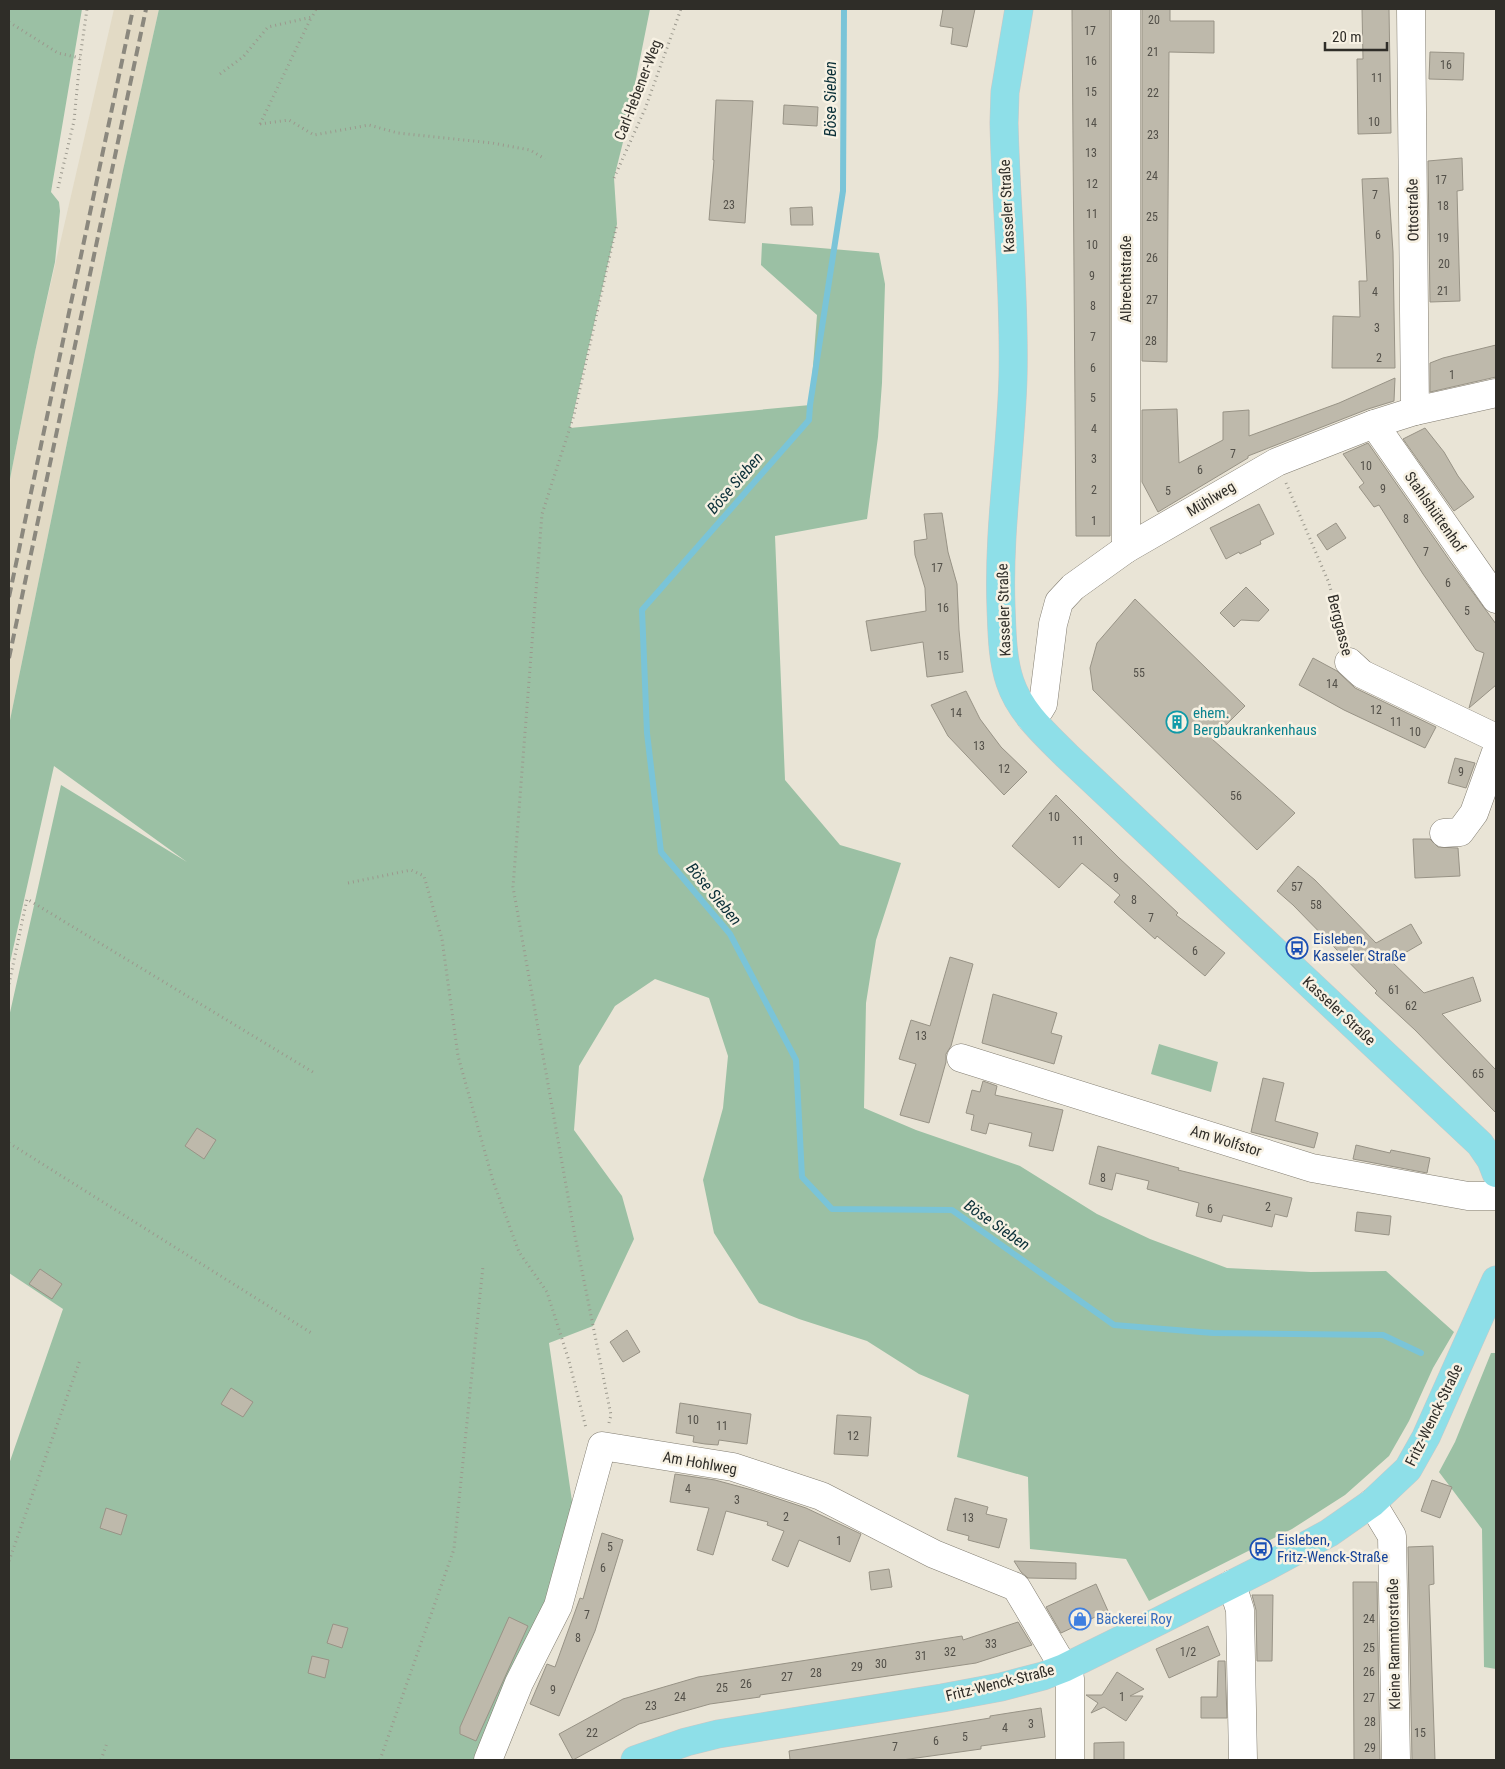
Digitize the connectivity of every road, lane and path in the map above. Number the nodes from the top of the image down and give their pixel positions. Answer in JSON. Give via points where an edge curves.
{"nodes":[{"id":1,"x":87,"y":9,"type":"edge"},
{"id":2,"x":316,"y":9,"type":"edge"},
{"id":3,"x":681,"y":9,"type":"edge"},
{"id":4,"x":1019,"y":9,"type":"edge"},
{"id":5,"x":1126,"y":9,"type":"edge"},
{"id":6,"x":1411,"y":9,"type":"edge"},
{"id":7,"x":312,"y":17,"type":"junction"},
{"id":8,"x":9,"y":22,"type":"edge"},
{"id":9,"x":80,"y":58,"type":"junction"},
{"id":10,"x":220,"y":74,"type":"dead end"},
{"id":11,"x":545,"y":159,"type":"dead end"},
{"id":12,"x":614,"y":178,"type":"dead end"},
{"id":13,"x":58,"y":188,"type":"dead end"},
{"id":14,"x":617,"y":224,"type":"dead end"},
{"id":15,"x":1496,"y":393,"type":"edge"},
{"id":16,"x":1415,"y":411,"type":"junction"},
{"id":17,"x":1374,"y":424,"type":"junction"},
{"id":18,"x":1277,"y":462,"type":"junction"},
{"id":19,"x":1126,"y":549,"type":"junction"},
{"id":20,"x":1496,"y":600,"type":"edge"},
{"id":21,"x":1349,"y":662,"type":"joint"},
{"id":22,"x":1031,"y":718,"type":"junction"},
{"id":23,"x":1496,"y":738,"type":"edge"},
{"id":24,"x":1496,"y":752,"type":"edge"},
{"id":25,"x":1444,"y":832,"type":"dead end"},
{"id":26,"x":348,"y":883,"type":"dead end"},
{"id":27,"x":9,"y":984,"type":"edge"},
{"id":28,"x":961,"y":1058,"type":"dead end"},
{"id":29,"x":316,"y":1074,"type":"dead end"},
{"id":30,"x":9,"y":1143,"type":"edge"},
{"id":31,"x":1495,"y":1166,"type":"edge"},
{"id":32,"x":1496,"y":1196,"type":"edge"},
{"id":33,"x":483,"y":1266,"type":"dead end"},
{"id":34,"x":1496,"y":1280,"type":"edge"},
{"id":35,"x":314,"y":1334,"type":"dead end"},
{"id":36,"x":80,"y":1360,"type":"dead end"},
{"id":37,"x":602,"y":1446,"type":"junction"},
{"id":38,"x":1372,"y":1503,"type":"junction"},
{"id":39,"x":9,"y":1561,"type":"edge"},
{"id":40,"x":1232,"y":1584,"type":"junction"},
{"id":41,"x":1064,"y":1668,"type":"junction"},
{"id":42,"x":107,"y":1743,"type":"dead end"},
{"id":43,"x":101,"y":1760,"type":"edge"},
{"id":44,"x":380,"y":1760,"type":"edge"},
{"id":45,"x":488,"y":1760,"type":"edge"},
{"id":46,"x":635,"y":1760,"type":"edge"},
{"id":47,"x":1070,"y":1760,"type":"edge"},
{"id":48,"x":1244,"y":1760,"type":"edge"},
{"id":49,"x":1396,"y":1760,"type":"edge"}],
"edges":[{"from":1,"to":9,"type":"path"},
{"from":2,"to":7,"type":"path"},
{"from":3,"to":12,"type":"path","name":"Carl-Hebener-Weg","via":[[645,110]]},
{"from":4,"to":22,"type":"main road","name":"Kasseler Straße","via":[[1006,83],[1004,123],[1013,351],[1000,591],[1007,668],[1015,694]]},
{"from":5,"to":19,"type":"street","name":"Albrechtstraße"},
{"from":6,"to":16,"type":"street","name":"Ottostraße"},
{"from":7,"to":10,"type":"path","via":[[268,27],[243,57]]},
{"from":7,"to":11,"type":"path","via":[[260,124],[289,120],[314,135],[369,125],[398,132],[492,142],[530,150]]},
{"from":8,"to":9,"type":"path","via":[[58,53]]},
{"from":9,"to":13,"type":"path","via":[[74,120]]},
{"from":14,"to":37,"type":"path","via":[[574,415],[542,514],[513,887],[575,1236],[611,1415]]},
{"from":15,"to":16,"type":"street","name":"Mühlweg"},
{"from":16,"to":17,"type":"street","name":"Mühlweg"},
{"from":17,"to":18,"type":"street","name":"Mühlweg"},
{"from":17,"to":20,"type":"street","name":"Stahlshüttenhof"},
{"from":18,"to":19,"type":"street","name":"Mühlweg"},
{"from":18,"to":21,"type":"path","name":"Berggasse","via":[[1329,583]]},
{"from":19,"to":22,"type":"street","name":"Mühlweg","via":[[1059,602],[1053,624],[1043,704]]},
{"from":21,"to":23,"type":"street","name":"Berggasse","via":[[1362,674]]},
{"from":22,"to":31,"type":"main road","name":"Kasseler Straße","via":[[1073,763],[1480,1144]]},
{"from":24,"to":25,"type":"street","via":[[1474,813],[1460,832]]},
{"from":26,"to":37,"type":"path","via":[[411,870],[424,876],[442,940],[458,1056],[494,1181],[519,1252],[547,1292],[587,1432]]},
{"from":27,"to":29,"type":"path","via":[[27,899]]},
{"from":28,"to":32,"type":"street","name":"Am Wolfstor","via":[[1312,1168],[1468,1196]]},
{"from":30,"to":35,"type":"path"},
{"from":33,"to":44,"type":"path","via":[[454,1549]]},
{"from":34,"to":38,"type":"main road","name":"Fritz-Wenck-Straße","via":[[1426,1437],[1408,1469]]},
{"from":36,"to":39,"type":"path"},
{"from":37,"to":41,"type":"street","name":"Am Hohlweg","via":[[733,1467],[821,1496],[934,1554],[1016,1587]]},
{"from":37,"to":45,"type":"street","via":[[558,1606],[520,1683]]},
{"from":38,"to":40,"type":"main road","name":"Fritz-Wenck-Straße","via":[[1329,1533]]},
{"from":38,"to":49,"type":"street","name":"Kleine Rammtorstraße","via":[[1392,1536]]},
{"from":40,"to":41,"type":"main road","name":"Fritz-Wenck-Straße"},
{"from":40,"to":48,"type":"street","via":[[1240,1610]]},
{"from":41,"to":46,"type":"main road","name":"Fritz-Wenck-Straße","via":[[975,1692],[718,1734]]},
{"from":41,"to":47,"type":"street","name":"Am Hohlweg","via":[[1070,1678]]},
{"from":42,"to":43,"type":"path"}]}
